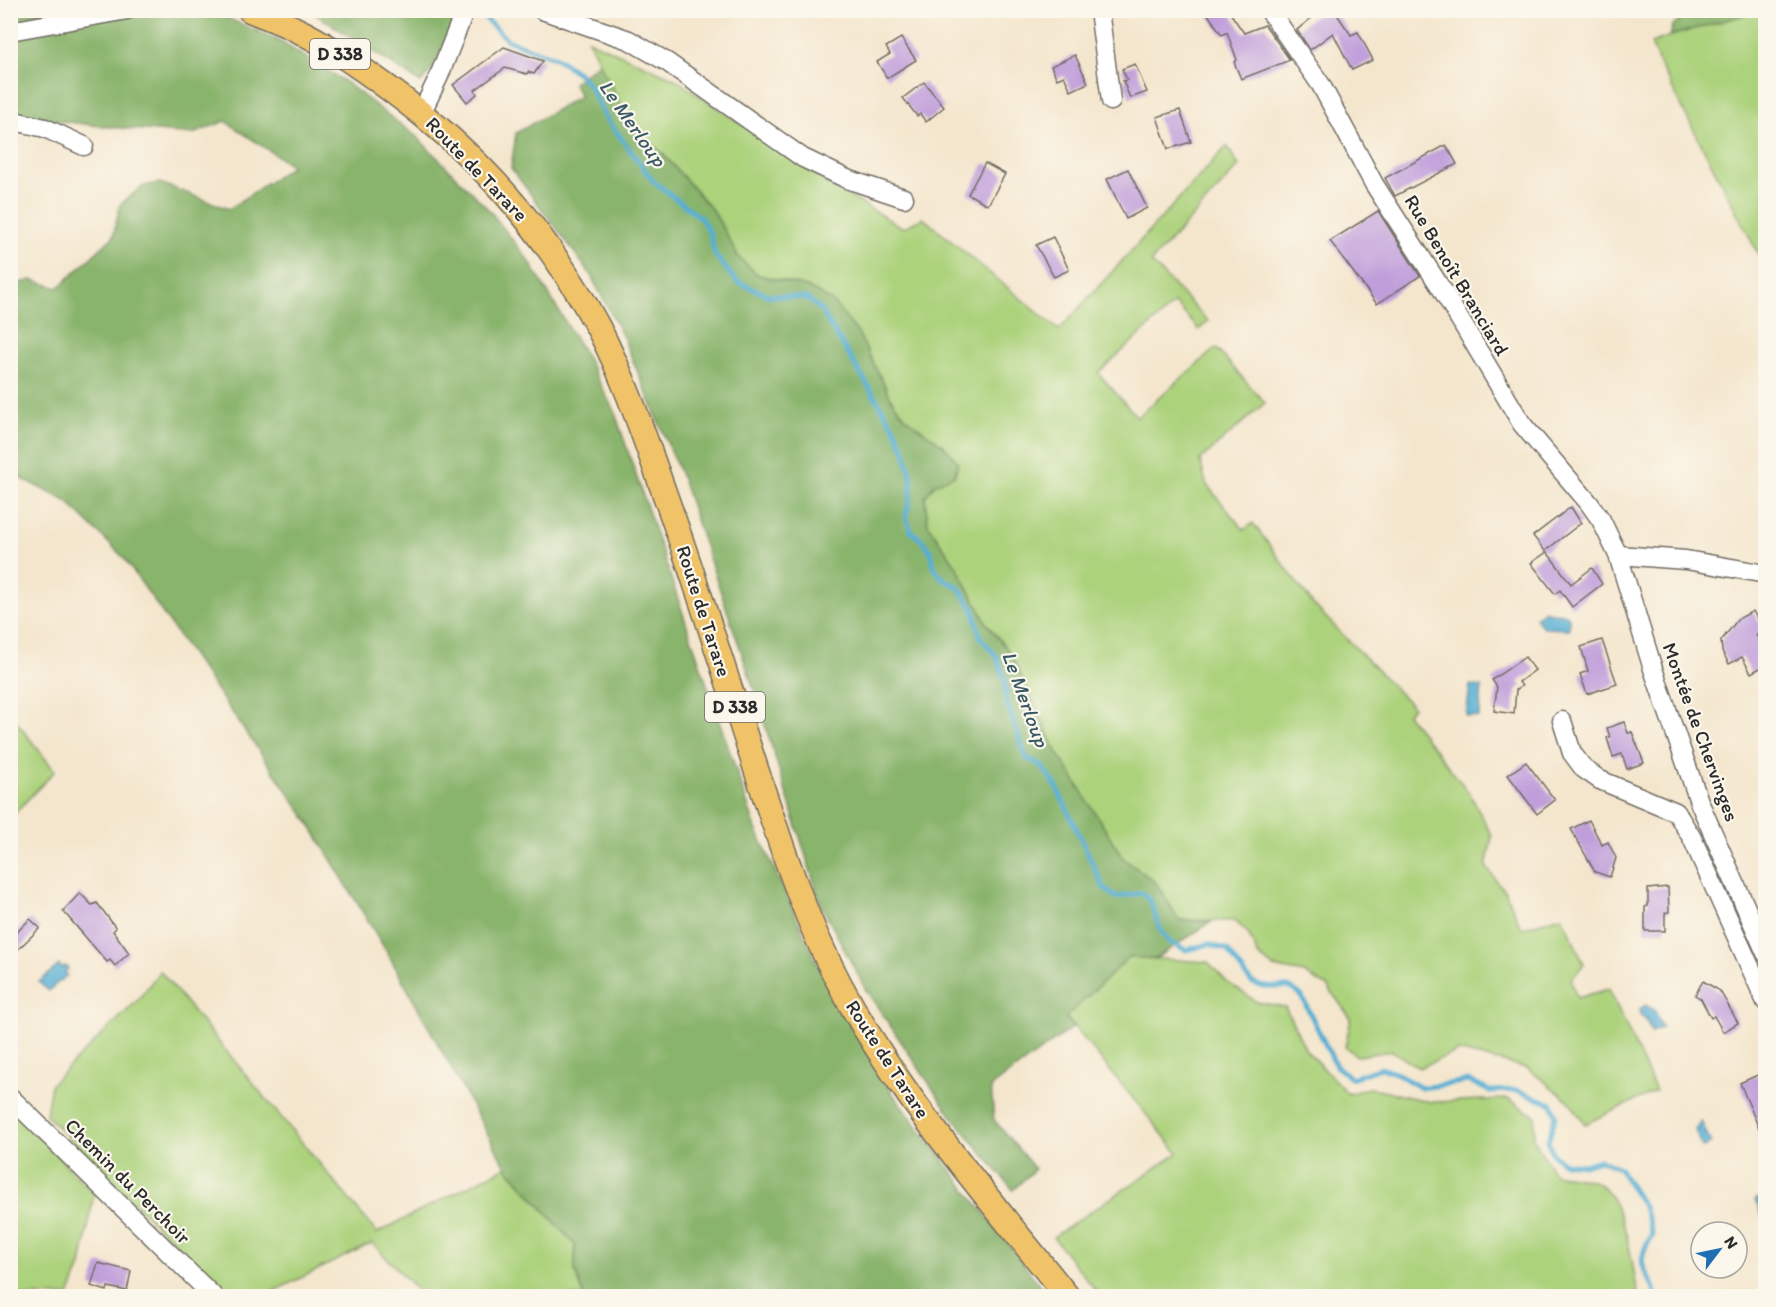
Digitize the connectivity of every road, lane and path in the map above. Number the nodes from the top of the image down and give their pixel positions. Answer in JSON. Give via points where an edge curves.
{"nodes":[{"id":1,"x":127,"y":10,"type":"edge"},
{"id":2,"x":250,"y":10,"type":"edge"},
{"id":3,"x":542,"y":10,"type":"edge"},
{"id":4,"x":1099,"y":10,"type":"edge"},
{"id":5,"x":1269,"y":10,"type":"edge"},
{"id":6,"x":463,"y":16,"type":"edge"},
{"id":7,"x":10,"y":31,"type":"edge"},
{"id":8,"x":1111,"y":101,"type":"dead end"},
{"id":9,"x":422,"y":112,"type":"junction"},
{"id":10,"x":10,"y":120,"type":"edge"},
{"id":11,"x":84,"y":146,"type":"dead end"},
{"id":12,"x":904,"y":198,"type":"dead end"},
{"id":13,"x":1618,"y":555,"type":"junction"},
{"id":14,"x":1766,"y":574,"type":"edge"},
{"id":15,"x":1562,"y":721,"type":"dead end"},
{"id":16,"x":1744,"y":906,"type":"junction"},
{"id":17,"x":1727,"y":915,"type":"junction"},
{"id":18,"x":1766,"y":953,"type":"edge"},
{"id":19,"x":1766,"y":1002,"type":"edge"},
{"id":20,"x":10,"y":1097,"type":"edge"},
{"id":21,"x":213,"y":1296,"type":"edge"},
{"id":22,"x":1066,"y":1296,"type":"edge"}],
"edges":[{"from":1,"to":7,"type":"street"},
{"from":2,"to":9,"type":"main road","name":"Route de Tarare","number":"D 338","via":[[351,60]]},
{"from":3,"to":12,"type":"street","via":[[629,40],[667,62],[803,158]]},
{"from":4,"to":8,"type":"street"},
{"from":5,"to":13,"type":"street","name":"Rue Benoît Branciard","via":[[1321,85],[1374,184],[1522,424],[1589,503]]},
{"from":6,"to":9,"type":"street"},
{"from":9,"to":22,"type":"main road","name":"Route de Tarare","number":"D 338","via":[[505,192],[534,227],[598,329],[636,411],[786,861],[816,937],[876,1049],[906,1093]]},
{"from":10,"to":11,"type":"street","via":[[45,128]]},
{"from":13,"to":14,"type":"street","via":[[1686,560]]},
{"from":13,"to":16,"type":"street","name":"Montée de Chervinges","via":[[1700,804]]},
{"from":15,"to":17,"type":"street","via":[[1572,753],[1584,769],[1600,780],[1676,812]]},
{"from":16,"to":17,"type":"street"},
{"from":16,"to":18,"type":"street","name":"Montée de Chervinges"},
{"from":17,"to":19,"type":"street"},
{"from":20,"to":21,"type":"street","name":"Chemin du Perchoir"}]}
